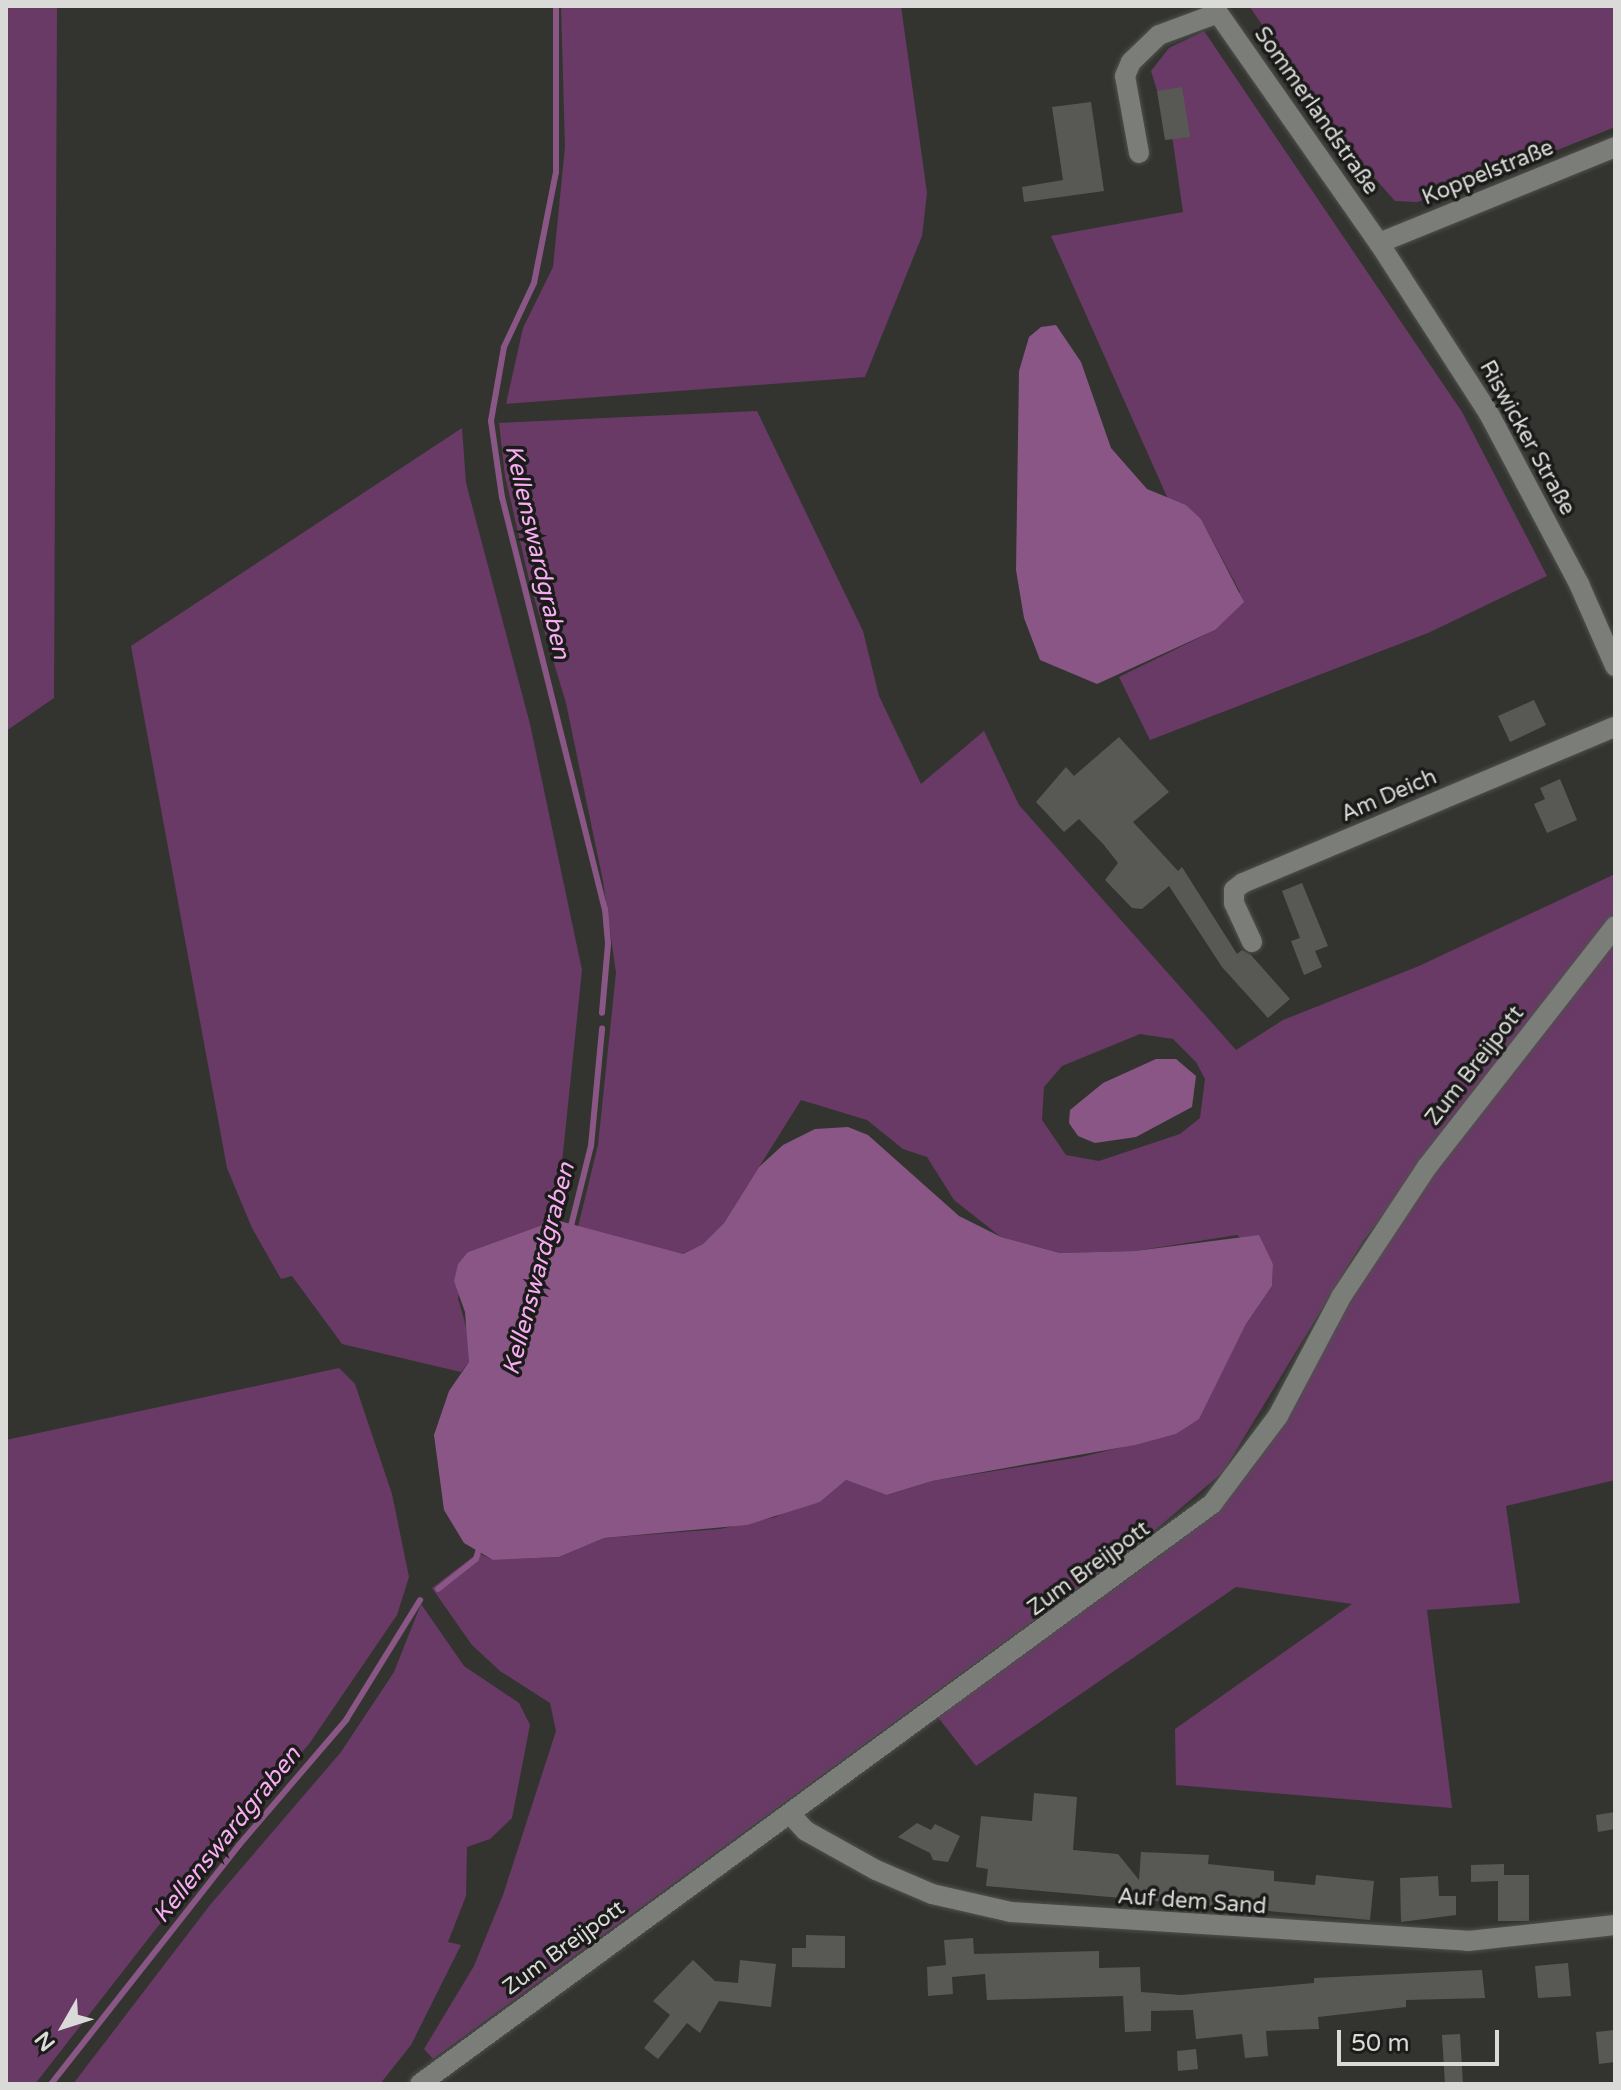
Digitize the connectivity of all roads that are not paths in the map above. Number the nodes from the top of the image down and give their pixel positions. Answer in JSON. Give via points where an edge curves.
{"nodes":[{"id":1,"x":1216,"y":10,"type":"edge"},
{"id":2,"x":1615,"y":147,"type":"edge"},
{"id":3,"x":1139,"y":153,"type":"dead end"},
{"id":4,"x":1379,"y":243,"type":"junction"},
{"id":5,"x":1615,"y":666,"type":"edge"},
{"id":6,"x":1615,"y":727,"type":"edge"},
{"id":7,"x":1615,"y":926,"type":"edge"},
{"id":8,"x":1252,"y":942,"type":"dead end"},
{"id":9,"x":790,"y":1814,"type":"junction"},
{"id":10,"x":1615,"y":1925,"type":"edge"},
{"id":11,"x":420,"y":2084,"type":"edge"}],
"edges":[{"from":1,"to":3,"type":"street","via":[[1159,35],[1131,62],[1125,76]]},
{"from":1,"to":4,"type":"street","name":"Sommerlandstraße"},
{"from":2,"to":4,"type":"street","name":"Koppelstraße"},
{"from":4,"to":5,"type":"street","name":"Riswicker Straße","via":[[1488,412],[1579,584]]},
{"from":6,"to":8,"type":"street","name":"Am Deich","via":[[1243,883],[1234,890],[1234,903]]},
{"from":7,"to":9,"type":"street","name":"Zum Breijpott","via":[[1427,1167],[1341,1297],[1278,1416],[1212,1504]]},
{"from":9,"to":10,"type":"street","name":"Auf dem Sand","via":[[806,1831],[876,1870],[932,1894],[1011,1912],[1468,1941]]},
{"from":9,"to":11,"type":"street","name":"Zum Breijpott"}]}
